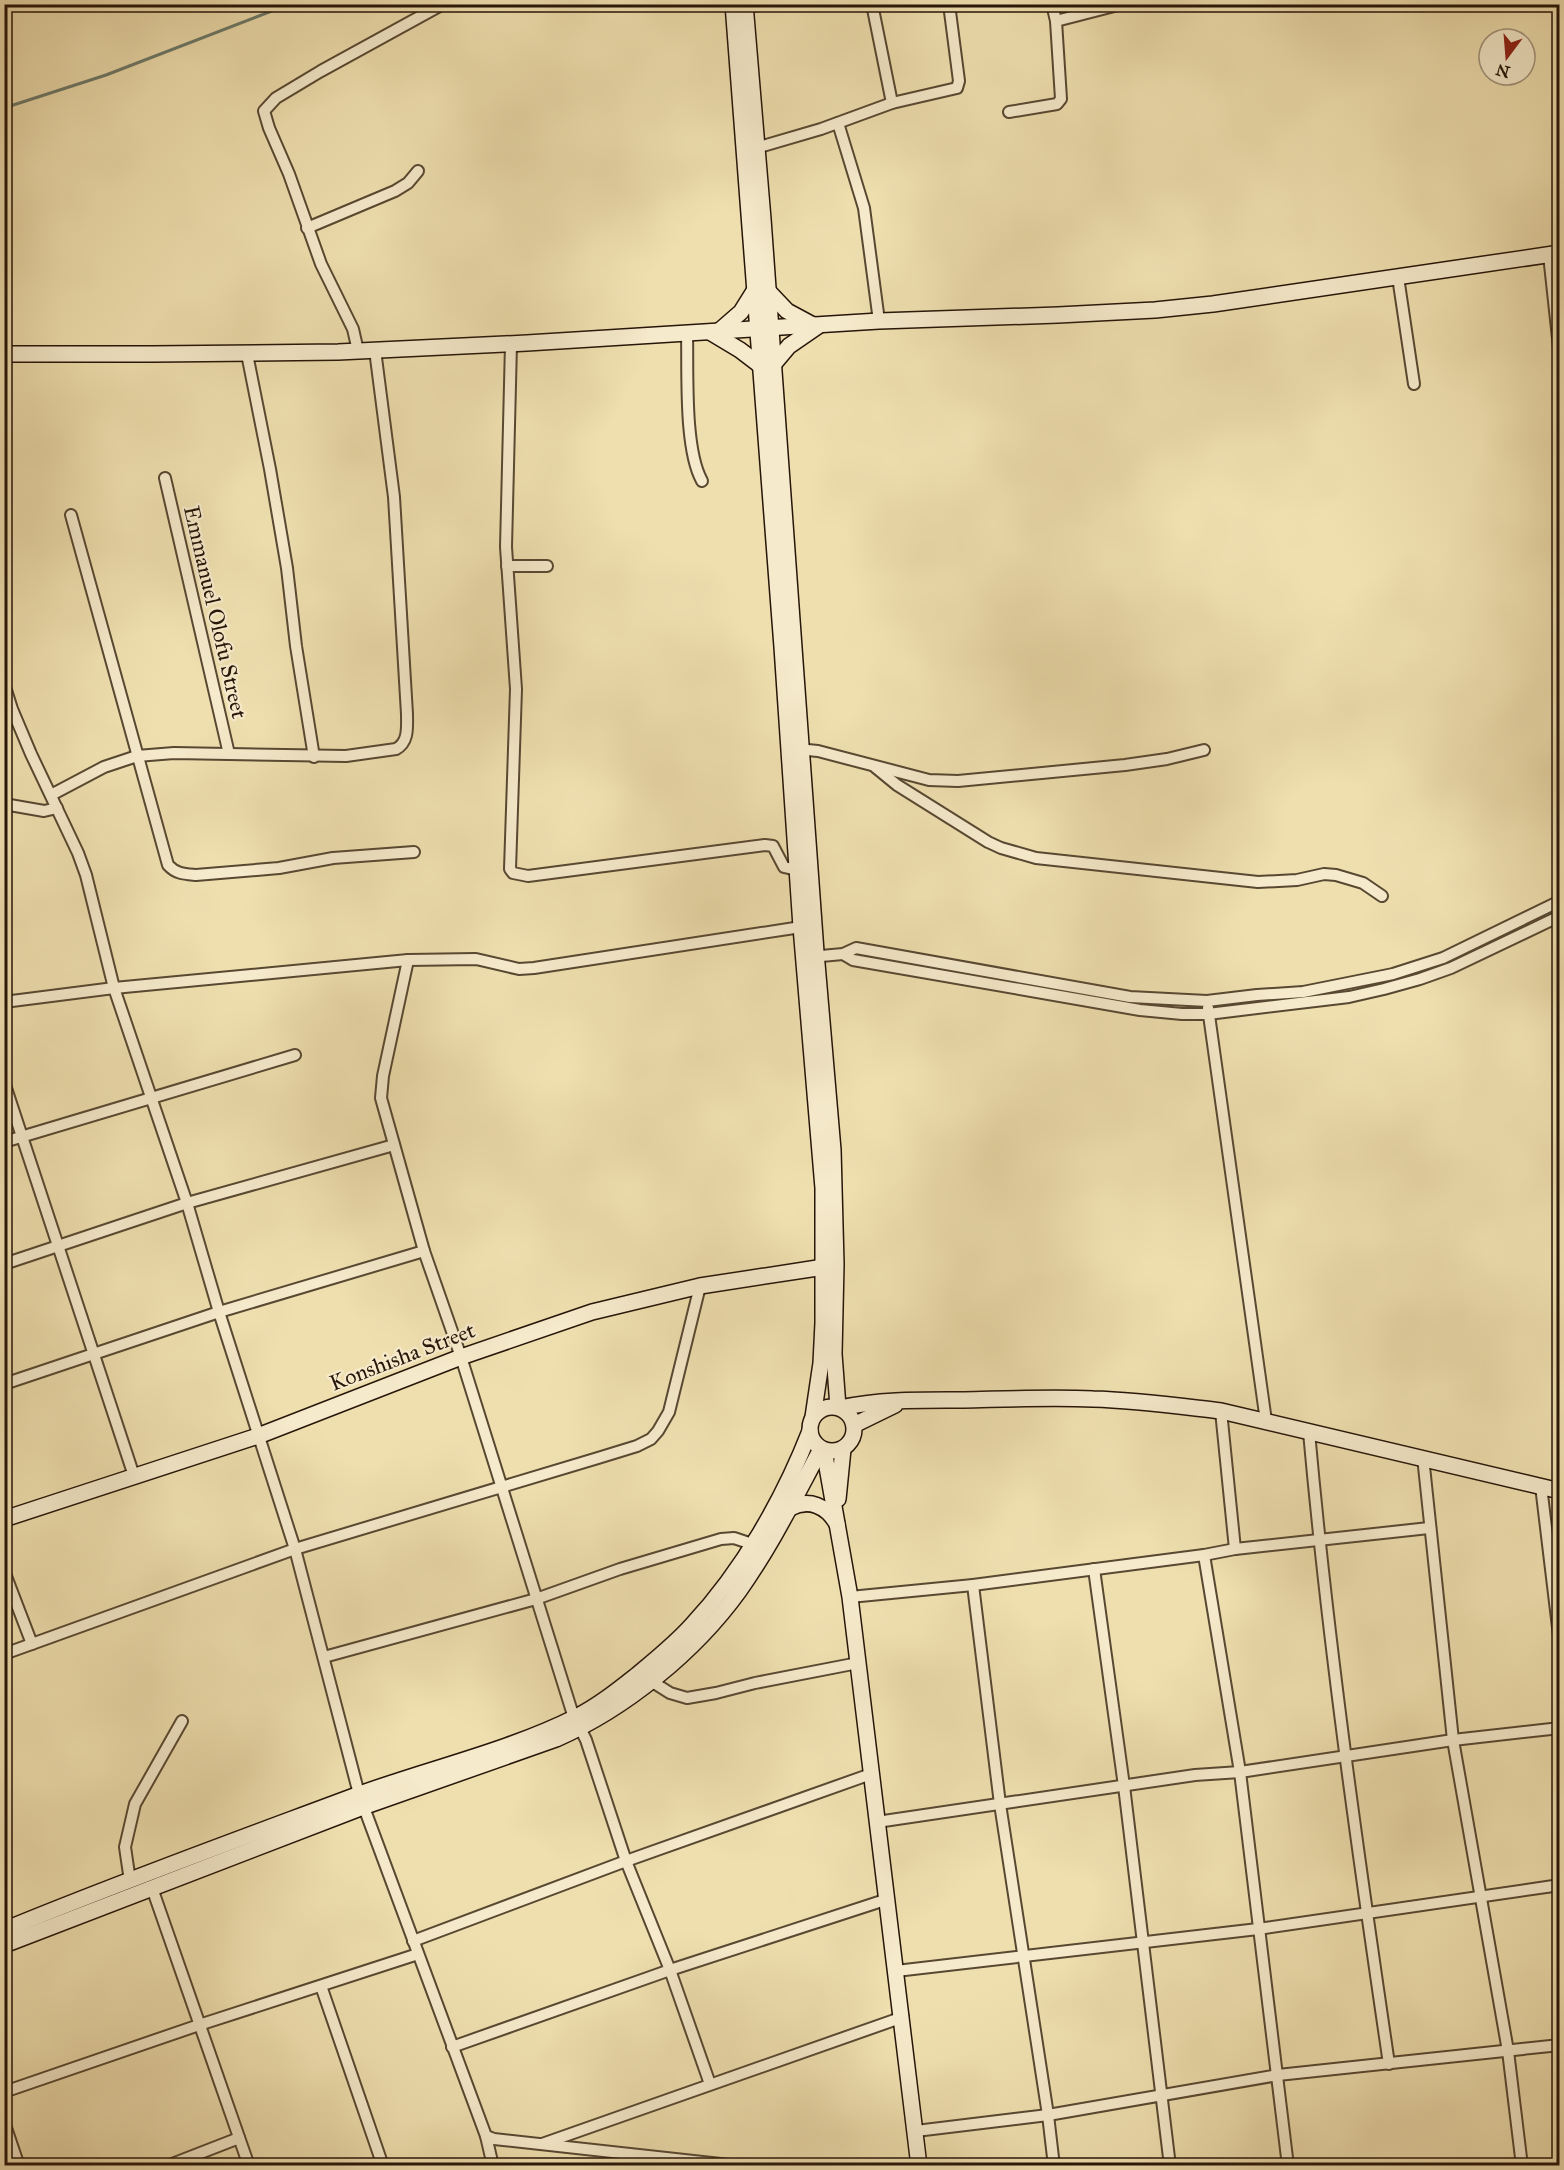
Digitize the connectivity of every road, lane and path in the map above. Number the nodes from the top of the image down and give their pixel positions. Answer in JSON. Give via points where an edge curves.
{"nodes":[{"id":1,"x":443,"y":4,"type":"edge"},
{"id":2,"x":764,"y":4,"type":"edge"},
{"id":3,"x":872,"y":4,"type":"edge"},
{"id":4,"x":949,"y":4,"type":"edge"},
{"id":5,"x":1052,"y":4,"type":"edge"},
{"id":6,"x":1122,"y":4,"type":"edge"},
{"id":7,"x":741,"y":6,"type":"edge"},
{"id":8,"x":1056,"y":21,"type":"junction"},
{"id":9,"x":892,"y":103,"type":"junction"},
{"id":10,"x":1010,"y":112,"type":"dead end"},
{"id":11,"x":838,"y":123,"type":"junction"},
{"id":12,"x":756,"y":148,"type":"junction"},
{"id":13,"x":418,"y":171,"type":"dead end"},
{"id":14,"x":307,"y":228,"type":"junction"},
{"id":15,"x":1554,"y":254,"type":"edge"},
{"id":16,"x":1398,"y":277,"type":"junction"},
{"id":17,"x":762,"y":290,"type":"junction"},
{"id":18,"x":879,"y":321,"type":"junction"},
{"id":19,"x":817,"y":325,"type":"junction"},
{"id":20,"x":764,"y":329,"type":"junction"},
{"id":21,"x":714,"y":332,"type":"junction"},
{"id":22,"x":687,"y":333,"type":"junction"},
{"id":23,"x":511,"y":344,"type":"junction"},
{"id":24,"x":375,"y":350,"type":"junction"},
{"id":25,"x":358,"y":351,"type":"junction"},
{"id":26,"x":4,"y":354,"type":"edge"},
{"id":27,"x":248,"y":354,"type":"junction"},
{"id":28,"x":1560,"y":357,"type":"edge"},
{"id":29,"x":767,"y":365,"type":"junction"},
{"id":30,"x":1414,"y":384,"type":"dead end"},
{"id":31,"x":165,"y":478,"type":"dead end"},
{"id":32,"x":702,"y":481,"type":"dead end"},
{"id":33,"x":71,"y":515,"type":"dead end"},
{"id":34,"x":507,"y":566,"type":"junction"},
{"id":35,"x":547,"y":566,"type":"dead end"},
{"id":36,"x":4,"y":684,"type":"edge"},
{"id":37,"x":796,"y":749,"type":"junction"},
{"id":38,"x":1204,"y":750,"type":"dead end"},
{"id":39,"x":229,"y":754,"type":"junction"},
{"id":40,"x":137,"y":756,"type":"junction"},
{"id":41,"x":314,"y":757,"type":"junction"},
{"id":42,"x":875,"y":767,"type":"junction"},
{"id":43,"x":51,"y":795,"type":"junction"},
{"id":44,"x":4,"y":804,"type":"edge"},
{"id":45,"x":57,"y":808,"type":"junction"},
{"id":46,"x":414,"y":852,"type":"dead end"},
{"id":47,"x":797,"y":870,"type":"junction"},
{"id":48,"x":1382,"y":896,"type":"dead end"},
{"id":49,"x":1560,"y":902,"type":"edge"},
{"id":50,"x":1560,"y":916,"type":"edge"},
{"id":51,"x":801,"y":927,"type":"junction"},
{"id":52,"x":843,"y":954,"type":"junction"},
{"id":53,"x":810,"y":957,"type":"junction"},
{"id":54,"x":408,"y":960,"type":"junction"},
{"id":55,"x":114,"y":988,"type":"junction"},
{"id":56,"x":1207,"y":1001,"type":"junction"},
{"id":57,"x":4,"y":1002,"type":"edge"},
{"id":58,"x":1208,"y":1014,"type":"junction"},
{"id":59,"x":295,"y":1055,"type":"dead end"},
{"id":60,"x":4,"y":1082,"type":"edge"},
{"id":61,"x":153,"y":1098,"type":"junction"},
{"id":62,"x":21,"y":1137,"type":"junction"},
{"id":63,"x":4,"y":1142,"type":"edge"},
{"id":64,"x":393,"y":1145,"type":"junction"},
{"id":65,"x":187,"y":1203,"type":"junction"},
{"id":66,"x":58,"y":1247,"type":"junction"},
{"id":67,"x":424,"y":1251,"type":"junction"},
{"id":68,"x":4,"y":1264,"type":"edge"},
{"id":69,"x":824,"y":1267,"type":"junction"},
{"id":70,"x":700,"y":1287,"type":"junction"},
{"id":71,"x":219,"y":1312,"type":"junction"},
{"id":72,"x":95,"y":1355,"type":"junction"},
{"id":73,"x":461,"y":1357,"type":"junction"},
{"id":74,"x":4,"y":1384,"type":"edge"},
{"id":75,"x":903,"y":1401,"type":"junction"},
{"id":76,"x":839,"y":1408,"type":"junction"},
{"id":77,"x":1221,"y":1411,"type":"junction"},
{"id":78,"x":1266,"y":1421,"type":"junction"},
{"id":79,"x":811,"y":1424,"type":"junction"},
{"id":80,"x":854,"y":1425,"type":"junction"},
{"id":81,"x":1309,"y":1432,"type":"junction"},
{"id":82,"x":258,"y":1436,"type":"junction"},
{"id":83,"x":823,"y":1449,"type":"junction"},
{"id":84,"x":843,"y":1449,"type":"junction"},
{"id":85,"x":1423,"y":1457,"type":"junction"},
{"id":86,"x":134,"y":1476,"type":"junction"},
{"id":87,"x":1541,"y":1486,"type":"junction"},
{"id":88,"x":501,"y":1488,"type":"junction"},
{"id":89,"x":1560,"y":1491,"type":"edge"},
{"id":90,"x":790,"y":1508,"type":"junction"},
{"id":91,"x":836,"y":1511,"type":"junction"},
{"id":92,"x":4,"y":1519,"type":"edge"},
{"id":93,"x":839,"y":1528,"type":"junction"},
{"id":94,"x":1429,"y":1528,"type":"junction"},
{"id":95,"x":1319,"y":1540,"type":"junction"},
{"id":96,"x":752,"y":1544,"type":"junction"},
{"id":97,"x":295,"y":1549,"type":"junction"},
{"id":98,"x":1235,"y":1549,"type":"junction"},
{"id":99,"x":1204,"y":1555,"type":"junction"},
{"id":100,"x":1094,"y":1569,"type":"junction"},
{"id":101,"x":4,"y":1571,"type":"edge"},
{"id":102,"x":973,"y":1585,"type":"junction"},
{"id":103,"x":850,"y":1597,"type":"junction"},
{"id":104,"x":536,"y":1599,"type":"junction"},
{"id":105,"x":32,"y":1644,"type":"junction"},
{"id":106,"x":1560,"y":1644,"type":"edge"},
{"id":107,"x":4,"y":1654,"type":"edge"},
{"id":108,"x":324,"y":1658,"type":"junction"},
{"id":109,"x":858,"y":1663,"type":"junction"},
{"id":110,"x":651,"y":1681,"type":"junction"},
{"id":111,"x":183,"y":1721,"type":"dead end"},
{"id":112,"x":577,"y":1723,"type":"junction"},
{"id":113,"x":1560,"y":1728,"type":"edge"},
{"id":114,"x":1453,"y":1740,"type":"junction"},
{"id":115,"x":1346,"y":1756,"type":"junction"},
{"id":116,"x":1240,"y":1772,"type":"junction"},
{"id":117,"x":871,"y":1774,"type":"junction"},
{"id":118,"x":1124,"y":1786,"type":"junction"},
{"id":119,"x":361,"y":1800,"type":"junction"},
{"id":120,"x":1000,"y":1804,"type":"junction"},
{"id":121,"x":877,"y":1822,"type":"junction"},
{"id":122,"x":626,"y":1861,"type":"junction"},
{"id":123,"x":130,"y":1881,"type":"junction"},
{"id":124,"x":1560,"y":1885,"type":"edge"},
{"id":125,"x":152,"y":1888,"type":"junction"},
{"id":126,"x":1481,"y":1896,"type":"junction"},
{"id":127,"x":888,"y":1899,"type":"junction"},
{"id":128,"x":1368,"y":1913,"type":"junction"},
{"id":129,"x":1258,"y":1929,"type":"junction"},
{"id":130,"x":4,"y":1930,"type":"edge"},
{"id":131,"x":413,"y":1941,"type":"junction"},
{"id":132,"x":1143,"y":1942,"type":"junction"},
{"id":133,"x":4,"y":1945,"type":"edge"},
{"id":134,"x":418,"y":1954,"type":"junction"},
{"id":135,"x":1023,"y":1957,"type":"junction"},
{"id":136,"x":670,"y":1970,"type":"junction"},
{"id":137,"x":896,"y":1971,"type":"junction"},
{"id":138,"x":321,"y":1986,"type":"junction"},
{"id":139,"x":903,"y":2017,"type":"junction"},
{"id":140,"x":199,"y":2025,"type":"junction"},
{"id":141,"x":1560,"y":2045,"type":"edge"},
{"id":142,"x":452,"y":2047,"type":"junction"},
{"id":143,"x":1508,"y":2051,"type":"junction"},
{"id":144,"x":1389,"y":2064,"type":"junction"},
{"id":145,"x":1278,"y":2075,"type":"junction"},
{"id":146,"x":710,"y":2084,"type":"junction"},
{"id":147,"x":4,"y":2092,"type":"edge"},
{"id":148,"x":1161,"y":2095,"type":"junction"},
{"id":149,"x":1048,"y":2115,"type":"junction"},
{"id":150,"x":4,"y":2122,"type":"edge"},
{"id":151,"x":916,"y":2131,"type":"junction"},
{"id":152,"x":486,"y":2136,"type":"junction"},
{"id":153,"x":239,"y":2138,"type":"junction"},
{"id":154,"x":542,"y":2144,"type":"junction"},
{"id":155,"x":711,"y":2164,"type":"edge"},
{"id":156,"x":19,"y":2166,"type":"edge"},
{"id":157,"x":167,"y":2166,"type":"edge"},
{"id":158,"x":249,"y":2166,"type":"edge"},
{"id":159,"x":383,"y":2166,"type":"edge"},
{"id":160,"x":493,"y":2166,"type":"edge"},
{"id":161,"x":739,"y":2166,"type":"edge"},
{"id":162,"x":919,"y":2166,"type":"edge"},
{"id":163,"x":1054,"y":2166,"type":"edge"},
{"id":164,"x":1170,"y":2166,"type":"edge"},
{"id":165,"x":1288,"y":2166,"type":"edge"},
{"id":166,"x":1522,"y":2166,"type":"edge"}],
"edges":[{"from":1,"to":14,"type":"street","via":[[321,71],[266,107],[264,116]]},
{"from":2,"to":7,"type":"street"},
{"from":3,"to":9,"type":"street"},
{"from":4,"to":9,"type":"street","via":[[957,88]]},
{"from":5,"to":8,"type":"street"},
{"from":6,"to":8,"type":"street"},
{"from":7,"to":12,"type":"main road"},
{"from":7,"to":17,"type":"main road"},
{"from":8,"to":10,"type":"street","via":[[1061,99],[1057,104]]},
{"from":9,"to":11,"type":"street"},
{"from":11,"to":12,"type":"street"},
{"from":11,"to":18,"type":"street","via":[[864,208]]},
{"from":12,"to":17,"type":"main road"},
{"from":13,"to":14,"type":"street","via":[[395,190]]},
{"from":14,"to":25,"type":"street","via":[[347,314]]},
{"from":15,"to":16,"type":"main road"},
{"from":15,"to":28,"type":"street"},
{"from":16,"to":18,"type":"main road","via":[[1155,310]]},
{"from":16,"to":30,"type":"street"},
{"from":17,"to":19,"type":"main road","via":[[787,311]]},
{"from":17,"to":20,"type":"main road"},
{"from":17,"to":21,"type":"main road"},
{"from":18,"to":19,"type":"main road"},
{"from":19,"to":20,"type":"main road"},
{"from":19,"to":29,"type":"main road"},
{"from":20,"to":21,"type":"main road"},
{"from":20,"to":29,"type":"main road"},
{"from":21,"to":22,"type":"main road"},
{"from":21,"to":29,"type":"main road"},
{"from":22,"to":23,"type":"main road"},
{"from":22,"to":32,"type":"street","via":[[691,449],[695,470]]},
{"from":23,"to":24,"type":"main road"},
{"from":23,"to":34,"type":"street"},
{"from":24,"to":25,"type":"main road"},
{"from":24,"to":41,"type":"street","via":[[394,497],[407,735],[403,745],[396,749]]},
{"from":25,"to":27,"type":"main road"},
{"from":26,"to":27,"type":"main road"},
{"from":27,"to":41,"type":"street","via":[[287,568]]},
{"from":29,"to":37,"type":"main road"},
{"from":31,"to":39,"type":"street","name":"Emmanuel Olofu Street"},
{"from":33,"to":40,"type":"street"},
{"from":34,"to":35,"type":"street"},
{"from":34,"to":47,"type":"street","via":[[516,689],[510,861],[513,873],[528,876],[765,845],[773,846],[784,867]]},
{"from":36,"to":43,"type":"street"},
{"from":37,"to":42,"type":"street"},
{"from":37,"to":47,"type":"main road"},
{"from":37,"to":53,"type":"main road"},
{"from":38,"to":42,"type":"street","via":[[1125,765],[958,781],[929,780]]},
{"from":39,"to":40,"type":"street"},
{"from":39,"to":41,"type":"street"},
{"from":40,"to":43,"type":"street","via":[[104,767]]},
{"from":40,"to":46,"type":"street","via":[[168,865],[178,873],[279,868],[333,858]]},
{"from":42,"to":48,"type":"street","via":[[988,842],[1036,858],[1258,882],[1336,875],[1363,883]]},
{"from":43,"to":45,"type":"street"},
{"from":44,"to":45,"type":"street","via":[[44,811]]},
{"from":45,"to":55,"type":"street","via":[[86,875]]},
{"from":47,"to":51,"type":"main road"},
{"from":49,"to":56,"type":"street","via":[[1443,958],[1393,974],[1304,992]]},
{"from":50,"to":58,"type":"street","via":[[1420,980],[1349,997]]},
{"from":51,"to":53,"type":"main road"},
{"from":51,"to":54,"type":"street","via":[[534,968],[519,969],[476,959]]},
{"from":52,"to":53,"type":"street"},
{"from":52,"to":56,"type":"street","via":[[856,948],[1119,995]]},
{"from":52,"to":58,"type":"street","via":[[853,960],[1140,1010]]},
{"from":53,"to":69,"type":"main road"},
{"from":53,"to":76,"type":"main road","via":[[836,1203],[834,1354]]},
{"from":54,"to":55,"type":"street"},
{"from":54,"to":64,"type":"street","via":[[381,1086]]},
{"from":55,"to":57,"type":"street"},
{"from":55,"to":61,"type":"street"},
{"from":56,"to":58,"type":"street"},
{"from":58,"to":78,"type":"street"},
{"from":59,"to":61,"type":"street"},
{"from":60,"to":62,"type":"street"},
{"from":61,"to":62,"type":"street"},
{"from":61,"to":65,"type":"street"},
{"from":62,"to":63,"type":"street"},
{"from":62,"to":66,"type":"street"},
{"from":64,"to":65,"type":"street"},
{"from":64,"to":67,"type":"street"},
{"from":65,"to":66,"type":"street"},
{"from":65,"to":71,"type":"street"},
{"from":66,"to":68,"type":"street"},
{"from":66,"to":72,"type":"street"},
{"from":67,"to":71,"type":"street"},
{"from":67,"to":73,"type":"street"},
{"from":69,"to":70,"type":"main road","name":"Konshisha Street"},
{"from":69,"to":79,"type":"main road","via":[[820,1364]]},
{"from":70,"to":73,"type":"main road","name":"Konshisha Street","via":[[592,1312]]},
{"from":70,"to":88,"type":"street","via":[[669,1412],[651,1439]]},
{"from":71,"to":72,"type":"street"},
{"from":71,"to":82,"type":"street"},
{"from":72,"to":74,"type":"street"},
{"from":72,"to":86,"type":"street"},
{"from":73,"to":82,"type":"main road","name":"Konshisha Street"},
{"from":73,"to":88,"type":"street"},
{"from":75,"to":76,"type":"main road"},
{"from":75,"to":77,"type":"main road","via":[[1093,1399]]},
{"from":75,"to":80,"type":"main road"},
{"from":76,"to":79,"type":"main road","via":[[824,1408]]},
{"from":76,"to":80,"type":"main road","via":[[850,1415]]},
{"from":77,"to":78,"type":"main road"},
{"from":77,"to":98,"type":"street"},
{"from":78,"to":81,"type":"main road"},
{"from":79,"to":83,"type":"main road","via":[[813,1441]]},
{"from":79,"to":96,"type":"main road","via":[[789,1481]]},
{"from":80,"to":84,"type":"main road","via":[[852,1439]]},
{"from":81,"to":85,"type":"main road"},
{"from":81,"to":95,"type":"street"},
{"from":82,"to":86,"type":"main road","name":"Konshisha Street"},
{"from":82,"to":97,"type":"street"},
{"from":83,"to":84,"type":"main road"},
{"from":83,"to":90,"type":"main road"},
{"from":83,"to":91,"type":"main road"},
{"from":84,"to":91,"type":"main road"},
{"from":85,"to":87,"type":"main road"},
{"from":85,"to":94,"type":"street"},
{"from":86,"to":92,"type":"main road","name":"Konshisha Street"},
{"from":87,"to":89,"type":"main road"},
{"from":87,"to":106,"type":"street"},
{"from":88,"to":97,"type":"street"},
{"from":88,"to":104,"type":"street"},
{"from":90,"to":93,"type":"main road","via":[[802,1503],[819,1506]]},
{"from":90,"to":110,"type":"main road","via":[[720,1614]]},
{"from":91,"to":93,"type":"main road"},
{"from":93,"to":103,"type":"main road"},
{"from":94,"to":95,"type":"street"},
{"from":94,"to":114,"type":"street"},
{"from":95,"to":98,"type":"street"},
{"from":95,"to":115,"type":"street"},
{"from":96,"to":104,"type":"street","via":[[734,1538],[721,1539]]},
{"from":96,"to":112,"type":"main road","via":[[693,1624]]},
{"from":97,"to":105,"type":"street"},
{"from":97,"to":108,"type":"street"},
{"from":98,"to":99,"type":"street"},
{"from":99,"to":100,"type":"street"},
{"from":99,"to":116,"type":"street"},
{"from":100,"to":102,"type":"street"},
{"from":100,"to":118,"type":"street"},
{"from":101,"to":105,"type":"street"},
{"from":102,"to":103,"type":"street"},
{"from":102,"to":120,"type":"street"},
{"from":103,"to":109,"type":"main road"},
{"from":104,"to":108,"type":"street"},
{"from":104,"to":112,"type":"street"},
{"from":105,"to":107,"type":"street"},
{"from":108,"to":119,"type":"street"},
{"from":109,"to":110,"type":"street","via":[[687,1698]]},
{"from":109,"to":117,"type":"main road"},
{"from":110,"to":112,"type":"main road","via":[[619,1706]]},
{"from":111,"to":123,"type":"street","via":[[135,1804],[125,1847]]},
{"from":112,"to":119,"type":"main road","via":[[503,1746]]},
{"from":112,"to":122,"type":"street"},
{"from":113,"to":114,"type":"street"},
{"from":114,"to":115,"type":"street"},
{"from":114,"to":126,"type":"street"},
{"from":115,"to":116,"type":"street"},
{"from":115,"to":128,"type":"street"},
{"from":116,"to":118,"type":"street"},
{"from":116,"to":129,"type":"street"},
{"from":117,"to":121,"type":"main road"},
{"from":117,"to":122,"type":"street"},
{"from":118,"to":120,"type":"street"},
{"from":118,"to":132,"type":"street"},
{"from":119,"to":123,"type":"main road"},
{"from":119,"to":125,"type":"main road"},
{"from":119,"to":131,"type":"street"},
{"from":120,"to":121,"type":"street"},
{"from":120,"to":135,"type":"street"},
{"from":121,"to":127,"type":"main road"},
{"from":122,"to":131,"type":"street"},
{"from":122,"to":136,"type":"street"},
{"from":123,"to":130,"type":"main road"},
{"from":124,"to":126,"type":"street"},
{"from":125,"to":133,"type":"main road"},
{"from":125,"to":140,"type":"street"},
{"from":126,"to":128,"type":"street"},
{"from":126,"to":143,"type":"street"},
{"from":127,"to":136,"type":"street"},
{"from":127,"to":137,"type":"main road"},
{"from":128,"to":129,"type":"street"},
{"from":128,"to":144,"type":"street"},
{"from":129,"to":132,"type":"street"},
{"from":129,"to":145,"type":"street"},
{"from":131,"to":134,"type":"street"},
{"from":132,"to":135,"type":"street"},
{"from":132,"to":148,"type":"street"},
{"from":134,"to":138,"type":"street"},
{"from":134,"to":142,"type":"street"},
{"from":135,"to":137,"type":"street"},
{"from":135,"to":149,"type":"street"},
{"from":136,"to":142,"type":"street"},
{"from":136,"to":146,"type":"street"},
{"from":137,"to":139,"type":"main road"},
{"from":138,"to":140,"type":"street"},
{"from":138,"to":159,"type":"street"},
{"from":139,"to":146,"type":"street"},
{"from":139,"to":151,"type":"main road"},
{"from":140,"to":147,"type":"street"},
{"from":140,"to":153,"type":"street"},
{"from":141,"to":143,"type":"street"},
{"from":142,"to":152,"type":"street"},
{"from":143,"to":144,"type":"street"},
{"from":143,"to":166,"type":"street"},
{"from":144,"to":145,"type":"street"},
{"from":145,"to":148,"type":"street"},
{"from":145,"to":165,"type":"street"},
{"from":146,"to":154,"type":"street"},
{"from":148,"to":149,"type":"street"},
{"from":148,"to":164,"type":"street"},
{"from":149,"to":151,"type":"street"},
{"from":149,"to":163,"type":"street"},
{"from":150,"to":156,"type":"street"},
{"from":151,"to":162,"type":"main road"},
{"from":152,"to":154,"type":"street"},
{"from":152,"to":160,"type":"street"},
{"from":153,"to":157,"type":"street"},
{"from":153,"to":158,"type":"street"},
{"from":154,"to":155,"type":"street"},
{"from":155,"to":161,"type":"street"}]}
